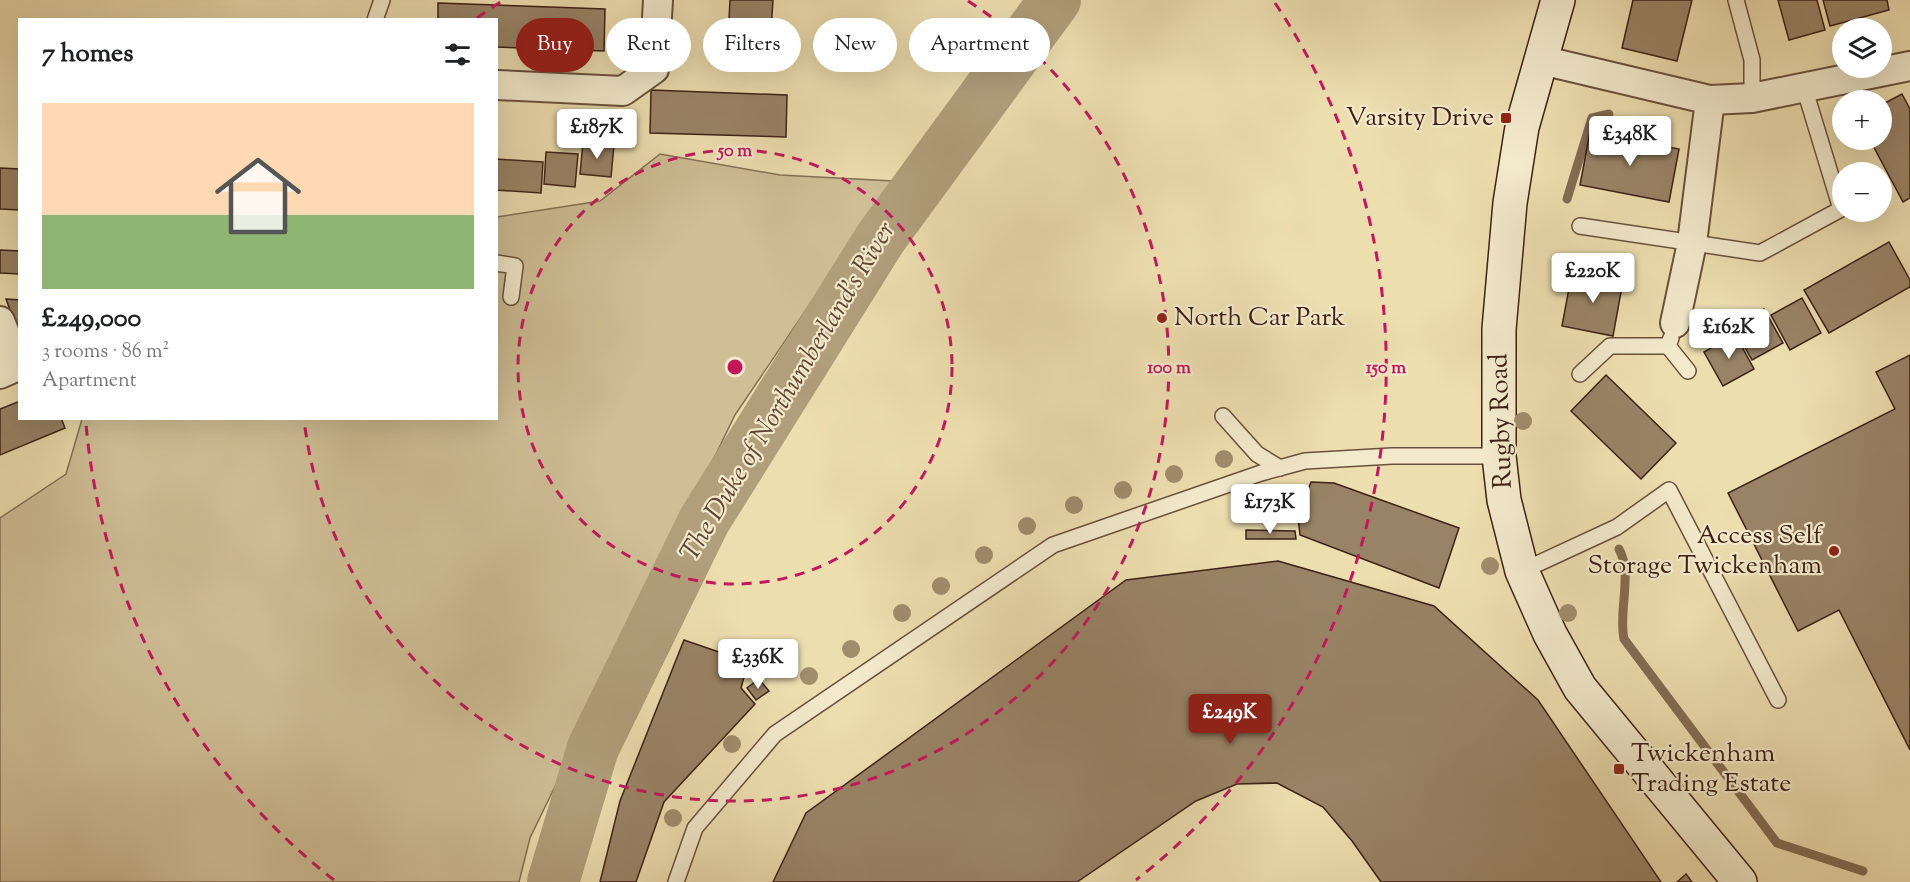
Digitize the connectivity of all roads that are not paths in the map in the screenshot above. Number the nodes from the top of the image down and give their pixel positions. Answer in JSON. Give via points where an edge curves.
{"nodes":[{"id":1,"x":382,"y":0,"type":"edge"},
{"id":2,"x":658,"y":0,"type":"edge"},
{"id":3,"x":1558,"y":0,"type":"edge"},
{"id":4,"x":1736,"y":0,"type":"edge"},
{"id":5,"x":376,"y":18,"type":"edge"},
{"id":6,"x":1540,"y":60,"type":"junction"},
{"id":7,"x":1910,"y":66,"type":"edge"},
{"id":8,"x":498,"y":85,"type":"edge"},
{"id":9,"x":1804,"y":87,"type":"junction"},
{"id":10,"x":1752,"y":98,"type":"junction"},
{"id":11,"x":1710,"y":100,"type":"junction"},
{"id":12,"x":1580,"y":226,"type":"dead end"},
{"id":13,"x":1692,"y":243,"type":"junction"},
{"id":14,"x":498,"y":263,"type":"edge"},
{"id":15,"x":511,"y":297,"type":"dead end"},
{"id":16,"x":0,"y":321,"type":"edge"},
{"id":17,"x":1672,"y":335,"type":"junction"},
{"id":18,"x":12,"y":369,"type":"edge"},
{"id":19,"x":1688,"y":371,"type":"dead end"},
{"id":20,"x":1580,"y":374,"type":"dead end"},
{"id":21,"x":1223,"y":416,"type":"dead end"},
{"id":22,"x":1499,"y":456,"type":"junction"},
{"id":23,"x":1280,"y":468,"type":"junction"},
{"id":24,"x":1522,"y":571,"type":"junction"},
{"id":25,"x":1778,"y":700,"type":"dead end"},
{"id":26,"x":676,"y":882,"type":"edge"},
{"id":27,"x":1740,"y":882,"type":"edge"}],
"edges":[{"from":1,"to":5,"type":"lane"},
{"from":2,"to":8,"type":"street","via":[[654,69],[623,91]]},
{"from":3,"to":6,"type":"street","name":"Rugby Road"},
{"from":4,"to":10,"type":"lane","via":[[1752,60]]},
{"from":6,"to":11,"type":"street"},
{"from":6,"to":22,"type":"street","name":"Rugby Road","via":[[1522,127],[1510,203],[1499,329]]},
{"from":7,"to":9,"type":"street"},
{"from":9,"to":10,"type":"street"},
{"from":9,"to":13,"type":"lane","via":[[1841,209],[1760,254]]},
{"from":10,"to":11,"type":"street"},
{"from":11,"to":13,"type":"street"},
{"from":12,"to":13,"type":"lane"},
{"from":13,"to":17,"type":"street"},
{"from":14,"to":15,"type":"lane","via":[[515,266]]},
{"from":16,"to":18,"type":"street"},
{"from":17,"to":19,"type":"lane"},
{"from":17,"to":20,"type":"lane","via":[[1610,346]]},
{"from":21,"to":23,"type":"lane","via":[[1257,454]]},
{"from":22,"to":23,"type":"lane","via":[[1392,456],[1305,461]]},
{"from":22,"to":24,"type":"street","name":"Rugby Road","via":[[1504,500]]},
{"from":23,"to":26,"type":"lane","via":[[1053,545],[775,734],[695,828]]},
{"from":24,"to":25,"type":"lane","via":[[1617,527],[1668,490]]},
{"from":24,"to":27,"type":"street","name":"Rugby Road","via":[[1580,688]]}]}
